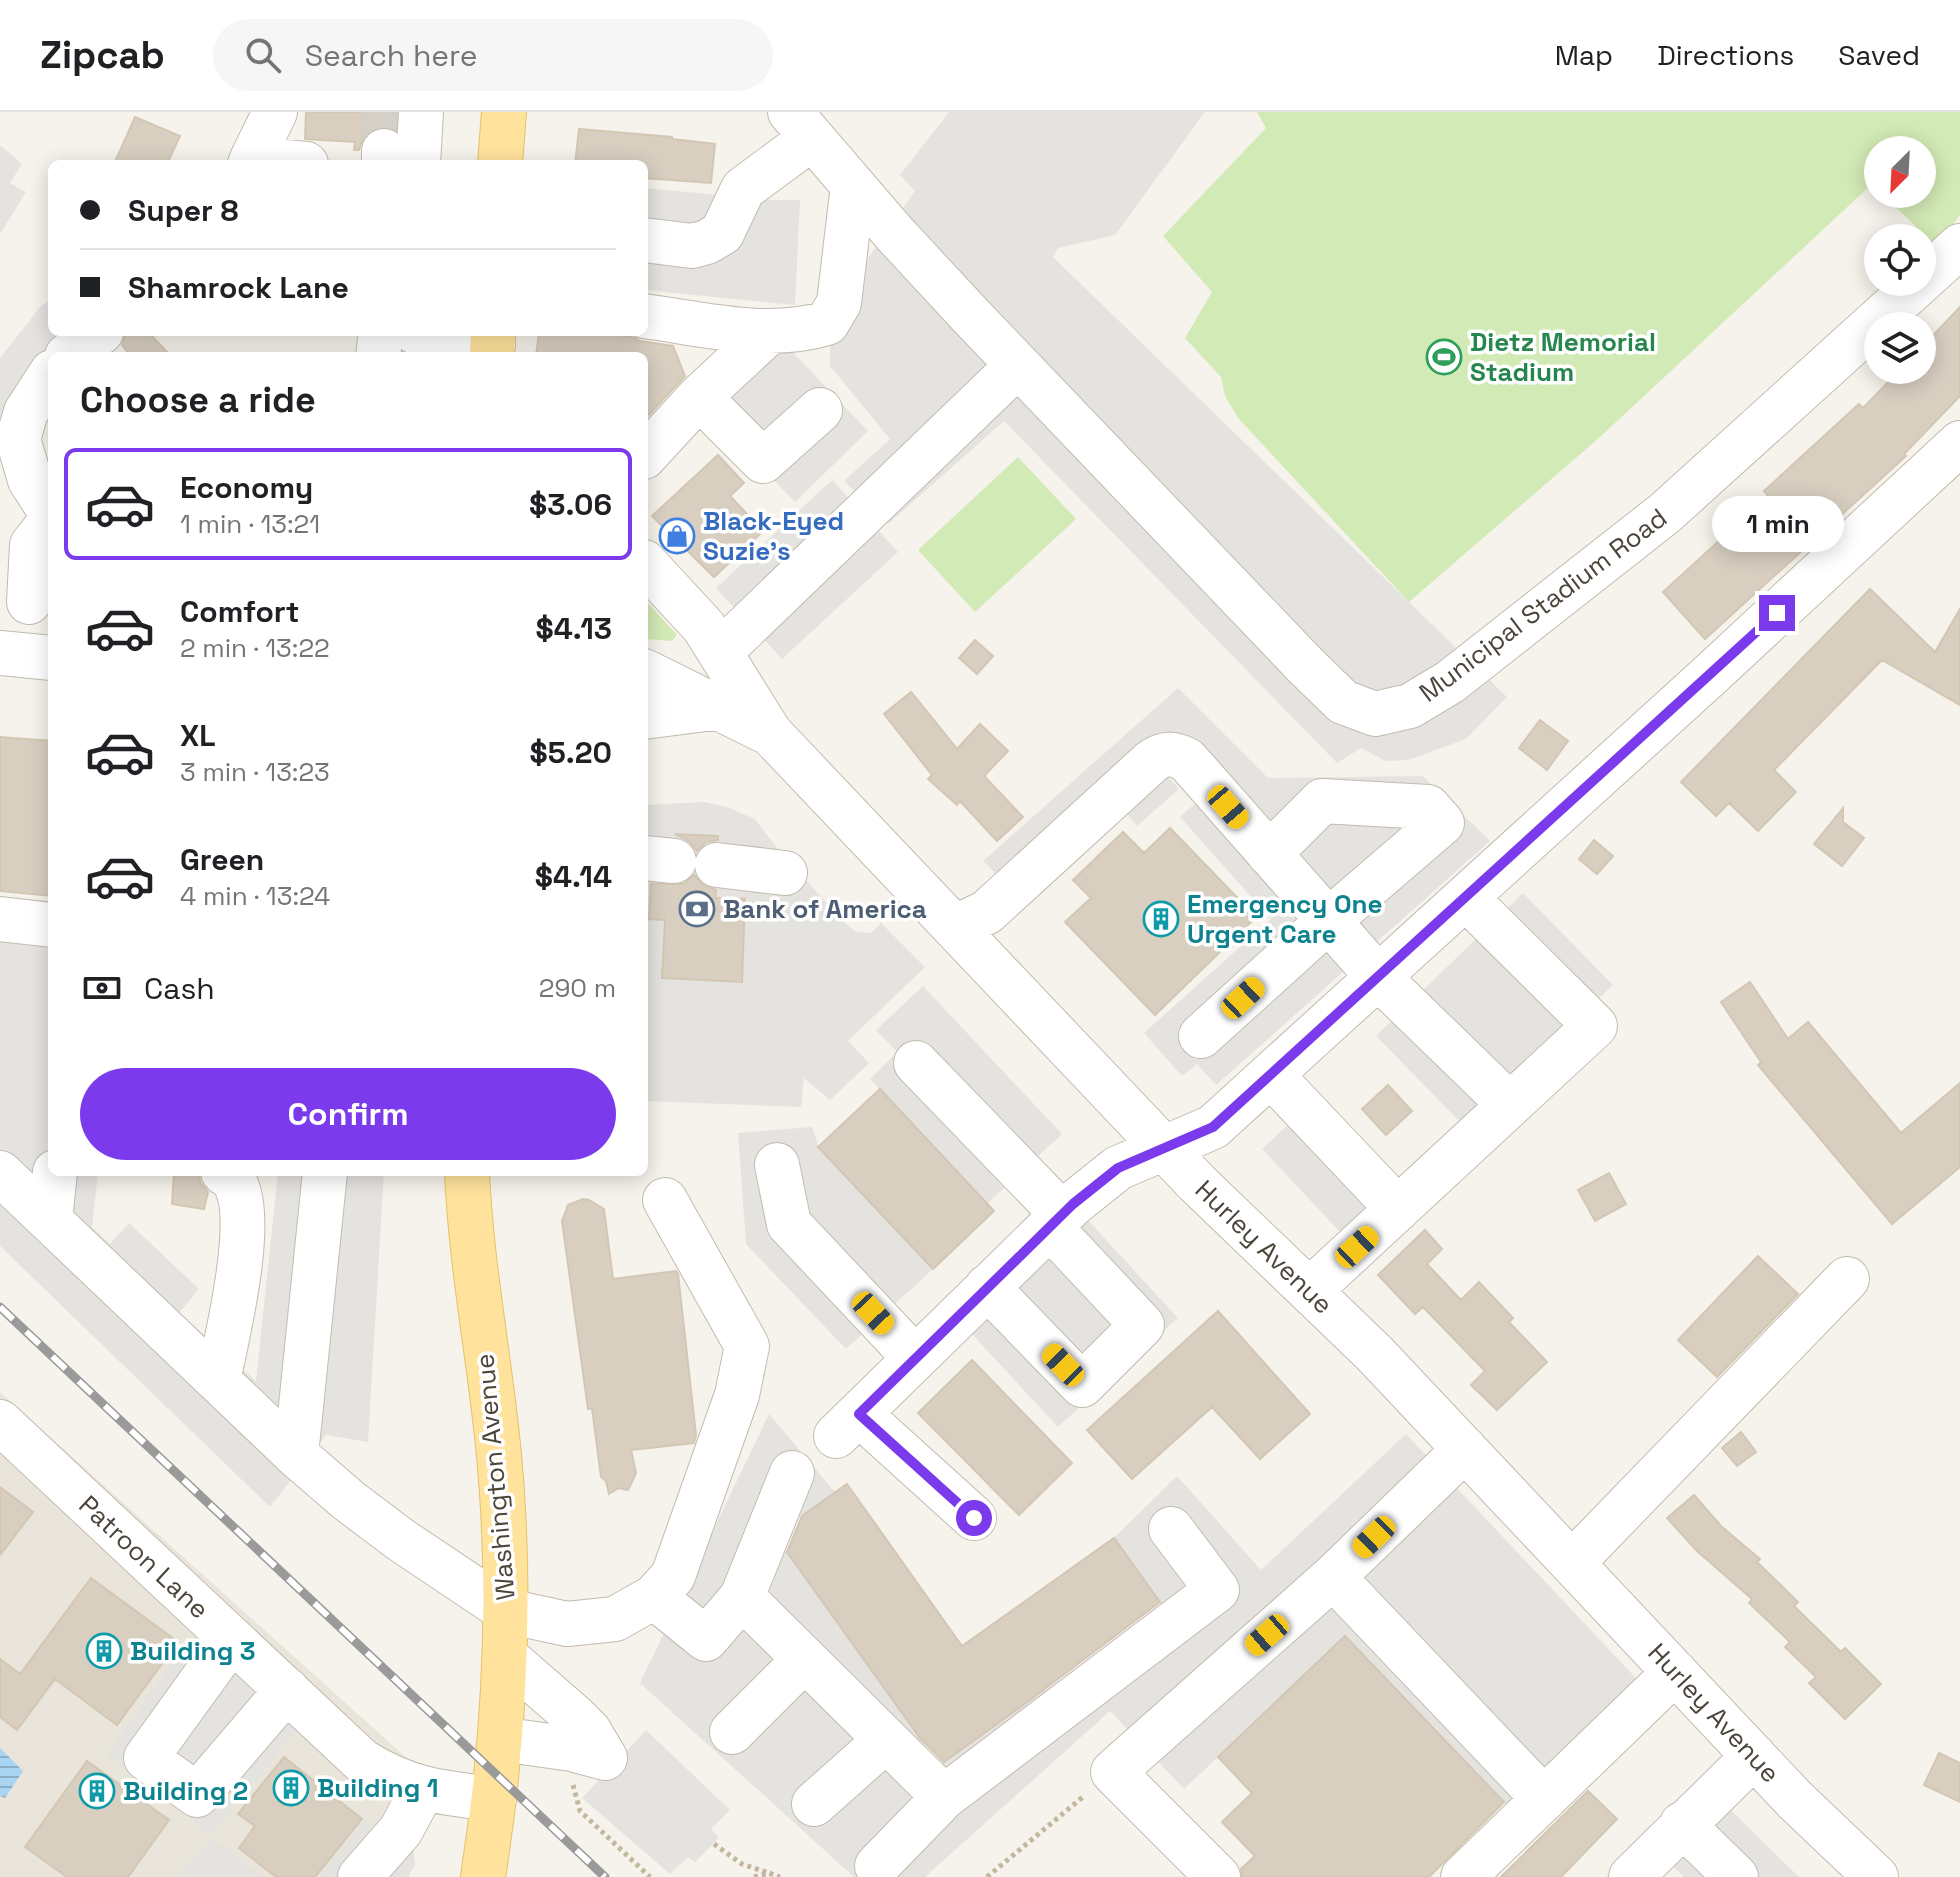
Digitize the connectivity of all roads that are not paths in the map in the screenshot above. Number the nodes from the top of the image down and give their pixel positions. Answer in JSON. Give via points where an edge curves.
{"nodes":[{"id":1,"x":275,"y":112,"type":"edge"},
{"id":2,"x":421,"y":112,"type":"edge"},
{"id":3,"x":504,"y":112,"type":"edge"},
{"id":4,"x":801,"y":125,"type":"edge"},
{"id":5,"x":252,"y":160,"type":"edge"},
{"id":6,"x":395,"y":160,"type":"edge"},
{"id":7,"x":500,"y":160,"type":"edge"},
{"id":8,"x":853,"y":185,"type":"junction"},
{"id":9,"x":648,"y":240,"type":"edge"},
{"id":10,"x":1960,"y":246,"type":"edge"},
{"id":11,"x":648,"y":317,"type":"edge"},
{"id":12,"x":769,"y":332,"type":"junction"},
{"id":13,"x":441,"y":336,"type":"edge"},
{"id":14,"x":493,"y":344,"type":"edge"},
{"id":15,"x":1018,"y":365,"type":"junction"},
{"id":16,"x":48,"y":383,"type":"edge"},
{"id":17,"x":699,"y":397,"type":"junction"},
{"id":18,"x":820,"y":410,"type":"dead end"},
{"id":19,"x":1960,"y":443,"type":"edge"},
{"id":20,"x":648,"y":453,"type":"edge"},
{"id":21,"x":48,"y":510,"type":"edge"},
{"id":22,"x":48,"y":523,"type":"edge"},
{"id":23,"x":648,"y":566,"type":"edge"},
{"id":24,"x":27,"y":601,"type":"edge"},
{"id":25,"x":720,"y":652,"type":"junction"},
{"id":26,"x":0,"y":653,"type":"edge"},
{"id":27,"x":48,"y":658,"type":"edge"},
{"id":28,"x":648,"y":673,"type":"edge"},
{"id":29,"x":721,"y":707,"type":"junction"},
{"id":30,"x":648,"y":716,"type":"edge"},
{"id":31,"x":770,"y":733,"type":"junction"},
{"id":32,"x":1269,"y":854,"type":"junction"},
{"id":33,"x":717,"y":865,"type":"dead end"},
{"id":34,"x":785,"y":873,"type":"dead end"},
{"id":35,"x":1466,"y":898,"type":"junction"},
{"id":36,"x":0,"y":919,"type":"edge"},
{"id":37,"x":1328,"y":921,"type":"junction"},
{"id":38,"x":48,"y":925,"type":"edge"},
{"id":39,"x":956,"y":927,"type":"junction"},
{"id":40,"x":1378,"y":977,"type":"junction"},
{"id":41,"x":1201,"y":1036,"type":"dead end"},
{"id":42,"x":916,"y":1063,"type":"dead end"},
{"id":43,"x":1271,"y":1075,"type":"junction"},
{"id":44,"x":1510,"y":1105,"type":"junction"},
{"id":45,"x":1164,"y":1148,"type":"junction"},
{"id":46,"x":777,"y":1165,"type":"dead end"},
{"id":47,"x":0,"y":1173,"type":"edge"},
{"id":48,"x":55,"y":1176,"type":"edge"},
{"id":49,"x":228,"y":1176,"type":"edge"},
{"id":50,"x":325,"y":1176,"type":"edge"},
{"id":51,"x":467,"y":1176,"type":"edge"},
{"id":52,"x":665,"y":1200,"type":"dead end"},
{"id":53,"x":1398,"y":1209,"type":"junction"},
{"id":54,"x":50,"y":1219,"type":"junction"},
{"id":55,"x":1056,"y":1220,"type":"junction"},
{"id":56,"x":1847,"y":1279,"type":"dead end"},
{"id":57,"x":987,"y":1287,"type":"junction"},
{"id":58,"x":1310,"y":1290,"type":"junction"},
{"id":59,"x":915,"y":1358,"type":"junction"},
{"id":60,"x":218,"y":1381,"type":"junction"},
{"id":61,"x":0,"y":1422,"type":"edge"},
{"id":62,"x":1465,"y":1449,"type":"junction"},
{"id":63,"x":296,"y":1455,"type":"junction"},
{"id":64,"x":792,"y":1473,"type":"dead end"},
{"id":65,"x":974,"y":1518,"type":"dead end"},
{"id":66,"x":1171,"y":1529,"type":"dead end"},
{"id":67,"x":1572,"y":1563,"type":"junction"},
{"id":68,"x":1333,"y":1577,"type":"junction"},
{"id":69,"x":654,"y":1597,"type":"junction"},
{"id":70,"x":742,"y":1597,"type":"junction"},
{"id":71,"x":507,"y":1611,"type":"junction"},
{"id":72,"x":232,"y":1639,"type":"junction"},
{"id":73,"x":505,"y":1656,"type":"junction"},
{"id":74,"x":805,"y":1659,"type":"junction"},
{"id":75,"x":1675,"y":1672,"type":"junction"},
{"id":76,"x":287,"y":1690,"type":"junction"},
{"id":77,"x":732,"y":1732,"type":"dead end"},
{"id":78,"x":500,"y":1739,"type":"junction"},
{"id":79,"x":886,"y":1740,"type":"junction"},
{"id":80,"x":1754,"y":1756,"type":"junction"},
{"id":81,"x":423,"y":1789,"type":"junction"},
{"id":82,"x":944,"y":1797,"type":"junction"},
{"id":83,"x":494,"y":1799,"type":"junction"},
{"id":84,"x":1544,"y":1799,"type":"junction"},
{"id":85,"x":814,"y":1804,"type":"dead end"},
{"id":86,"x":1682,"y":1824,"type":"junction"},
{"id":87,"x":877,"y":1866,"type":"dead end"},
{"id":88,"x":1865,"y":1874,"type":"edge"},
{"id":89,"x":360,"y":1877,"type":"edge"},
{"id":90,"x":483,"y":1877,"type":"edge"},
{"id":91,"x":1218,"y":1877,"type":"edge"},
{"id":92,"x":1463,"y":1877,"type":"edge"},
{"id":93,"x":1631,"y":1877,"type":"edge"},
{"id":94,"x":1736,"y":1877,"type":"edge"}],
"edges":[{"from":1,"to":5,"type":"street"},
{"from":2,"to":6,"type":"street"},
{"from":3,"to":7,"type":"main road"},
{"from":4,"to":8,"type":"street","name":"Municipal Stadium Road"},
{"from":4,"to":9,"type":"street","via":[[743,189],[722,233],[692,246]]},
{"from":8,"to":12,"type":"street","via":[[835,313],[827,323],[808,329]]},
{"from":8,"to":15,"type":"street","name":"Municipal Stadium Road"},
{"from":10,"to":15,"type":"street","name":"Municipal Stadium Road","via":[[1665,513],[1450,682],[1410,706],[1375,714],[1343,702],[1314,674]]},
{"from":11,"to":12,"type":"street"},
{"from":12,"to":17,"type":"street"},
{"from":13,"to":14,"type":"street"},
{"from":15,"to":25,"type":"street"},
{"from":16,"to":21,"type":"street","via":[[26,412],[18,439],[30,480]]},
{"from":17,"to":18,"type":"street","via":[[763,461]]},
{"from":17,"to":20,"type":"street"},
{"from":19,"to":35,"type":"street"},
{"from":22,"to":24,"type":"street","via":[[32,545]]},
{"from":23,"to":25,"type":"street","name":"Hurley Avenue"},
{"from":25,"to":31,"type":"street","name":"Hurley Avenue"},
{"from":26,"to":27,"type":"street"},
{"from":28,"to":29,"type":"street"},
{"from":29,"to":30,"type":"street"},
{"from":29,"to":31,"type":"street"},
{"from":31,"to":39,"type":"street","name":"Hurley Avenue"},
{"from":32,"to":37,"type":"street"},
{"from":32,"to":37,"type":"street","via":[[1322,801],[1428,807],[1442,823]]},
{"from":32,"to":39,"type":"street","via":[[1187,760],[1161,754],[987,912]]},
{"from":33,"to":34,"type":"street"},
{"from":35,"to":40,"type":"street"},
{"from":35,"to":44,"type":"street","via":[[1595,1026]]},
{"from":36,"to":38,"type":"street"},
{"from":37,"to":40,"type":"street"},
{"from":37,"to":41,"type":"street"},
{"from":39,"to":45,"type":"street","name":"Hurley Avenue"},
{"from":40,"to":43,"type":"street"},
{"from":40,"to":44,"type":"street"},
{"from":42,"to":55,"type":"street"},
{"from":43,"to":45,"type":"street","via":[[1213,1127]]},
{"from":43,"to":53,"type":"street"},
{"from":44,"to":53,"type":"street"},
{"from":45,"to":55,"type":"street","via":[[1118,1168]]},
{"from":45,"to":58,"type":"street","name":"Hurley Avenue"},
{"from":46,"to":59,"type":"street","via":[[789,1224]]},
{"from":47,"to":54,"type":"street"},
{"from":48,"to":54,"type":"street"},
{"from":49,"to":60,"type":"street","via":[[236,1182],[242,1203],[242,1230]]},
{"from":50,"to":63,"type":"street"},
{"from":51,"to":71,"type":"main road","name":"Washington Avenue","via":[[498,1452]]},
{"from":52,"to":69,"type":"street","via":[[747,1346],[737,1395],[673,1576]]},
{"from":53,"to":58,"type":"street"},
{"from":54,"to":60,"type":"street"},
{"from":55,"to":57,"type":"street"},
{"from":55,"to":57,"type":"street","via":[[1142,1325],[1082,1385]]},
{"from":56,"to":67,"type":"street"},
{"from":57,"to":59,"type":"street"},
{"from":58,"to":62,"type":"street","name":"Hurley Avenue"},
{"from":59,"to":65,"type":"street","via":[[847,1425]]},
{"from":60,"to":63,"type":"street"},
{"from":61,"to":72,"type":"street","name":"Patroon Lane"},
{"from":62,"to":67,"type":"street","name":"Hurley Avenue"},
{"from":62,"to":68,"type":"street"},
{"from":63,"to":71,"type":"street","via":[[401,1540]]},
{"from":64,"to":70,"type":"street"},
{"from":66,"to":82,"type":"street","via":[[1217,1590]]},
{"from":67,"to":75,"type":"street","name":"Hurley Avenue"},
{"from":68,"to":84,"type":"street"},
{"from":68,"to":91,"type":"street","via":[[1113,1772]]},
{"from":69,"to":70,"type":"street","via":[[706,1639]]},
{"from":69,"to":71,"type":"street","via":[[615,1619],[567,1624]]},
{"from":70,"to":74,"type":"street"},
{"from":71,"to":73,"type":"main road","name":"Washington Avenue"},
{"from":72,"to":76,"type":"street","name":"Patroon Lane"},
{"from":72,"to":76,"type":"street","via":[[146,1758],[197,1795]]},
{"from":73,"to":78,"type":"main road","name":"Washington Avenue"},
{"from":73,"to":78,"type":"street","via":[[589,1731],[605,1758]]},
{"from":74,"to":77,"type":"street"},
{"from":74,"to":79,"type":"street"},
{"from":75,"to":80,"type":"street","name":"Hurley Avenue"},
{"from":75,"to":84,"type":"street"},
{"from":76,"to":81,"type":"street","name":"Patroon Lane","via":[[362,1761],[385,1776]]},
{"from":78,"to":83,"type":"main road","name":"Washington Avenue"},
{"from":79,"to":82,"type":"street"},
{"from":79,"to":85,"type":"street"},
{"from":80,"to":86,"type":"street"},
{"from":80,"to":88,"type":"street","name":"Hurley Avenue"},
{"from":81,"to":83,"type":"street","name":"Patroon Lane"},
{"from":81,"to":89,"type":"street","via":[[401,1830]]},
{"from":82,"to":87,"type":"street"},
{"from":83,"to":90,"type":"main road","name":"Washington Avenue"},
{"from":84,"to":92,"type":"street"},
{"from":86,"to":93,"type":"street"},
{"from":86,"to":94,"type":"street"}]}
